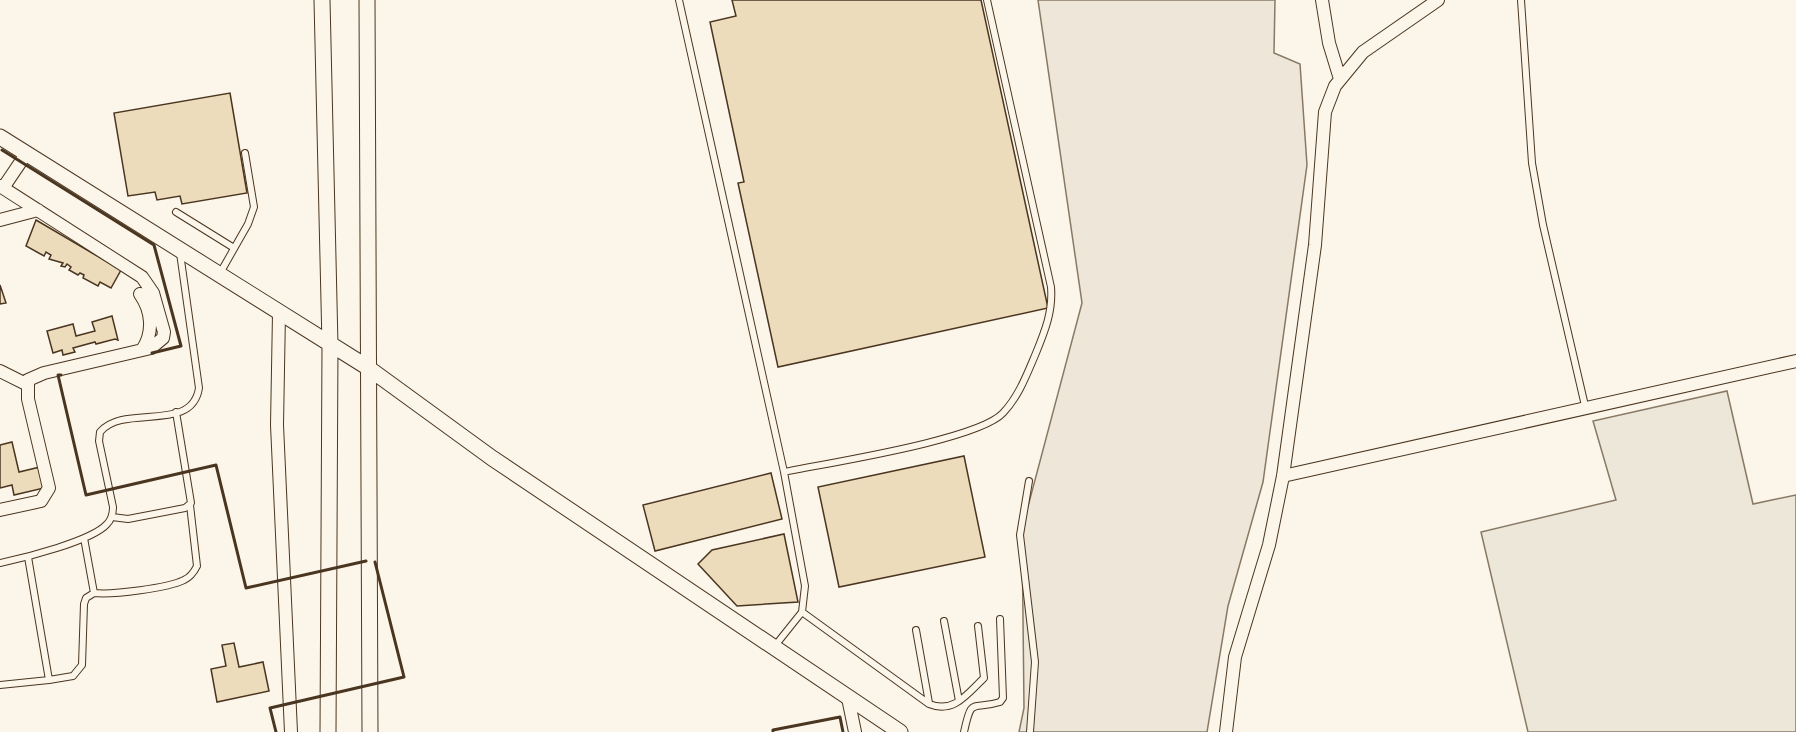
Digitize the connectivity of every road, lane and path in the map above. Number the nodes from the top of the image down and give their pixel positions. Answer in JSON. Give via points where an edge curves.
{"nodes":[{"id":1,"x":322,"y":0,"type":"edge"},
{"id":2,"x":367,"y":0,"type":"edge"},
{"id":3,"x":679,"y":0,"type":"edge"},
{"id":4,"x":987,"y":0,"type":"edge"},
{"id":5,"x":1322,"y":0,"type":"edge"},
{"id":6,"x":1438,"y":0,"type":"edge"},
{"id":7,"x":1521,"y":0,"type":"edge"},
{"id":8,"x":1340,"y":79,"type":"junction"},
{"id":9,"x":2,"y":142,"type":"edge"},
{"id":10,"x":245,"y":153,"type":"dead end"},
{"id":11,"x":26,"y":154,"type":"junction"},
{"id":12,"x":2,"y":187,"type":"edge"},
{"id":13,"x":38,"y":210,"type":"junction"},
{"id":14,"x":176,"y":212,"type":"dead end"},
{"id":15,"x":0,"y":220,"type":"edge"},
{"id":16,"x":234,"y":248,"type":"junction"},
{"id":17,"x":180,"y":250,"type":"junction"},
{"id":18,"x":219,"y":275,"type":"junction"},
{"id":19,"x":140,"y":294,"type":"dead end"},
{"id":20,"x":279,"y":313,"type":"junction"},
{"id":21,"x":330,"y":345,"type":"junction"},
{"id":22,"x":142,"y":350,"type":"junction"},
{"id":23,"x":1796,"y":361,"type":"edge"},
{"id":24,"x":368,"y":367,"type":"junction"},
{"id":25,"x":0,"y":371,"type":"edge"},
{"id":26,"x":26,"y":384,"type":"junction"},
{"id":27,"x":1586,"y":410,"type":"junction"},
{"id":28,"x":176,"y":412,"type":"junction"},
{"id":29,"x":784,"y":472,"type":"junction"},
{"id":30,"x":1283,"y":476,"type":"junction"},
{"id":31,"x":1029,"y":481,"type":"dead end"},
{"id":32,"x":190,"y":505,"type":"junction"},
{"id":33,"x":0,"y":510,"type":"edge"},
{"id":34,"x":112,"y":517,"type":"junction"},
{"id":35,"x":84,"y":538,"type":"junction"},
{"id":36,"x":28,"y":557,"type":"junction"},
{"id":37,"x":0,"y":563,"type":"edge"},
{"id":38,"x":94,"y":592,"type":"junction"},
{"id":39,"x":802,"y":612,"type":"junction"},
{"id":40,"x":1000,"y":619,"type":"dead end"},
{"id":41,"x":944,"y":621,"type":"dead end"},
{"id":42,"x":978,"y":626,"type":"dead end"},
{"id":43,"x":916,"y":630,"type":"dead end"},
{"id":44,"x":774,"y":647,"type":"junction"},
{"id":45,"x":49,"y":680,"type":"junction"},
{"id":46,"x":0,"y":685,"type":"edge"},
{"id":47,"x":848,"y":698,"type":"junction"},
{"id":48,"x":959,"y":701,"type":"junction"},
{"id":49,"x":930,"y":704,"type":"junction"},
{"id":50,"x":291,"y":732,"type":"edge"},
{"id":51,"x":328,"y":732,"type":"edge"},
{"id":52,"x":370,"y":732,"type":"edge"},
{"id":53,"x":855,"y":732,"type":"edge"},
{"id":54,"x":900,"y":732,"type":"edge"},
{"id":55,"x":964,"y":732,"type":"edge"},
{"id":56,"x":1030,"y":732,"type":"edge"},
{"id":57,"x":1226,"y":732,"type":"edge"}],
"edges":[{"from":1,"to":21,"type":"street"},
{"from":2,"to":24,"type":"street"},
{"from":3,"to":29,"type":"lane"},
{"from":4,"to":29,"type":"lane","via":[[1051,287],[1050,313],[1031,364],[1017,394],[1002,414],[988,424],[952,437]]},
{"from":5,"to":8,"type":"street"},
{"from":6,"to":8,"type":"street","via":[[1363,52]]},
{"from":7,"to":27,"type":"lane","via":[[1532,163]]},
{"from":8,"to":30,"type":"street","via":[[1325,112],[1315,245]]},
{"from":9,"to":11,"type":"street"},
{"from":10,"to":16,"type":"lane","via":[[254,207]]},
{"from":11,"to":12,"type":"street"},
{"from":11,"to":17,"type":"street"},
{"from":12,"to":13,"type":"street"},
{"from":13,"to":15,"type":"street"},
{"from":13,"to":22,"type":"street","via":[[134,270],[148,283],[159,310],[163,338],[159,344]]},
{"from":14,"to":16,"type":"lane"},
{"from":16,"to":18,"type":"lane"},
{"from":17,"to":18,"type":"street"},
{"from":17,"to":28,"type":"lane","via":[[199,388],[191,407]]},
{"from":18,"to":20,"type":"street"},
{"from":19,"to":22,"type":"street","via":[[150,324]]},
{"from":20,"to":21,"type":"street"},
{"from":20,"to":50,"type":"street","via":[[277,425]]},
{"from":21,"to":24,"type":"street"},
{"from":21,"to":51,"type":"street"},
{"from":22,"to":26,"type":"street","via":[[44,373],[31,377]]},
{"from":23,"to":27,"type":"street"},
{"from":24,"to":44,"type":"street","via":[[492,458]]},
{"from":24,"to":52,"type":"street"},
{"from":25,"to":26,"type":"street"},
{"from":26,"to":33,"type":"street","via":[[50,488],[41,501]]},
{"from":27,"to":30,"type":"street"},
{"from":28,"to":32,"type":"lane"},
{"from":28,"to":34,"type":"lane","via":[[111,423],[100,432]]},
{"from":29,"to":39,"type":"lane","via":[[805,586]]},
{"from":30,"to":57,"type":"street","via":[[1266,557],[1235,657]]},
{"from":31,"to":56,"type":"lane","via":[[1020,535],[1035,662]]},
{"from":32,"to":34,"type":"lane","via":[[128,519]]},
{"from":32,"to":38,"type":"lane","via":[[197,555],[193,574],[180,582],[121,592]]},
{"from":34,"to":35,"type":"lane","via":[[101,530]]},
{"from":35,"to":36,"type":"lane"},
{"from":35,"to":38,"type":"lane"},
{"from":36,"to":37,"type":"lane"},
{"from":36,"to":45,"type":"lane"},
{"from":38,"to":45,"type":"lane","via":[[84,604],[82,665],[73,676]]},
{"from":39,"to":44,"type":"lane"},
{"from":39,"to":49,"type":"lane"},
{"from":40,"to":55,"type":"lane","via":[[1003,698],[971,708]]},
{"from":41,"to":48,"type":"lane"},
{"from":42,"to":48,"type":"lane","via":[[984,678]]},
{"from":43,"to":49,"type":"lane"},
{"from":44,"to":47,"type":"street"},
{"from":45,"to":46,"type":"lane"},
{"from":47,"to":53,"type":"street"},
{"from":47,"to":54,"type":"street"},
{"from":48,"to":49,"type":"lane","via":[[944,708]]}]}
